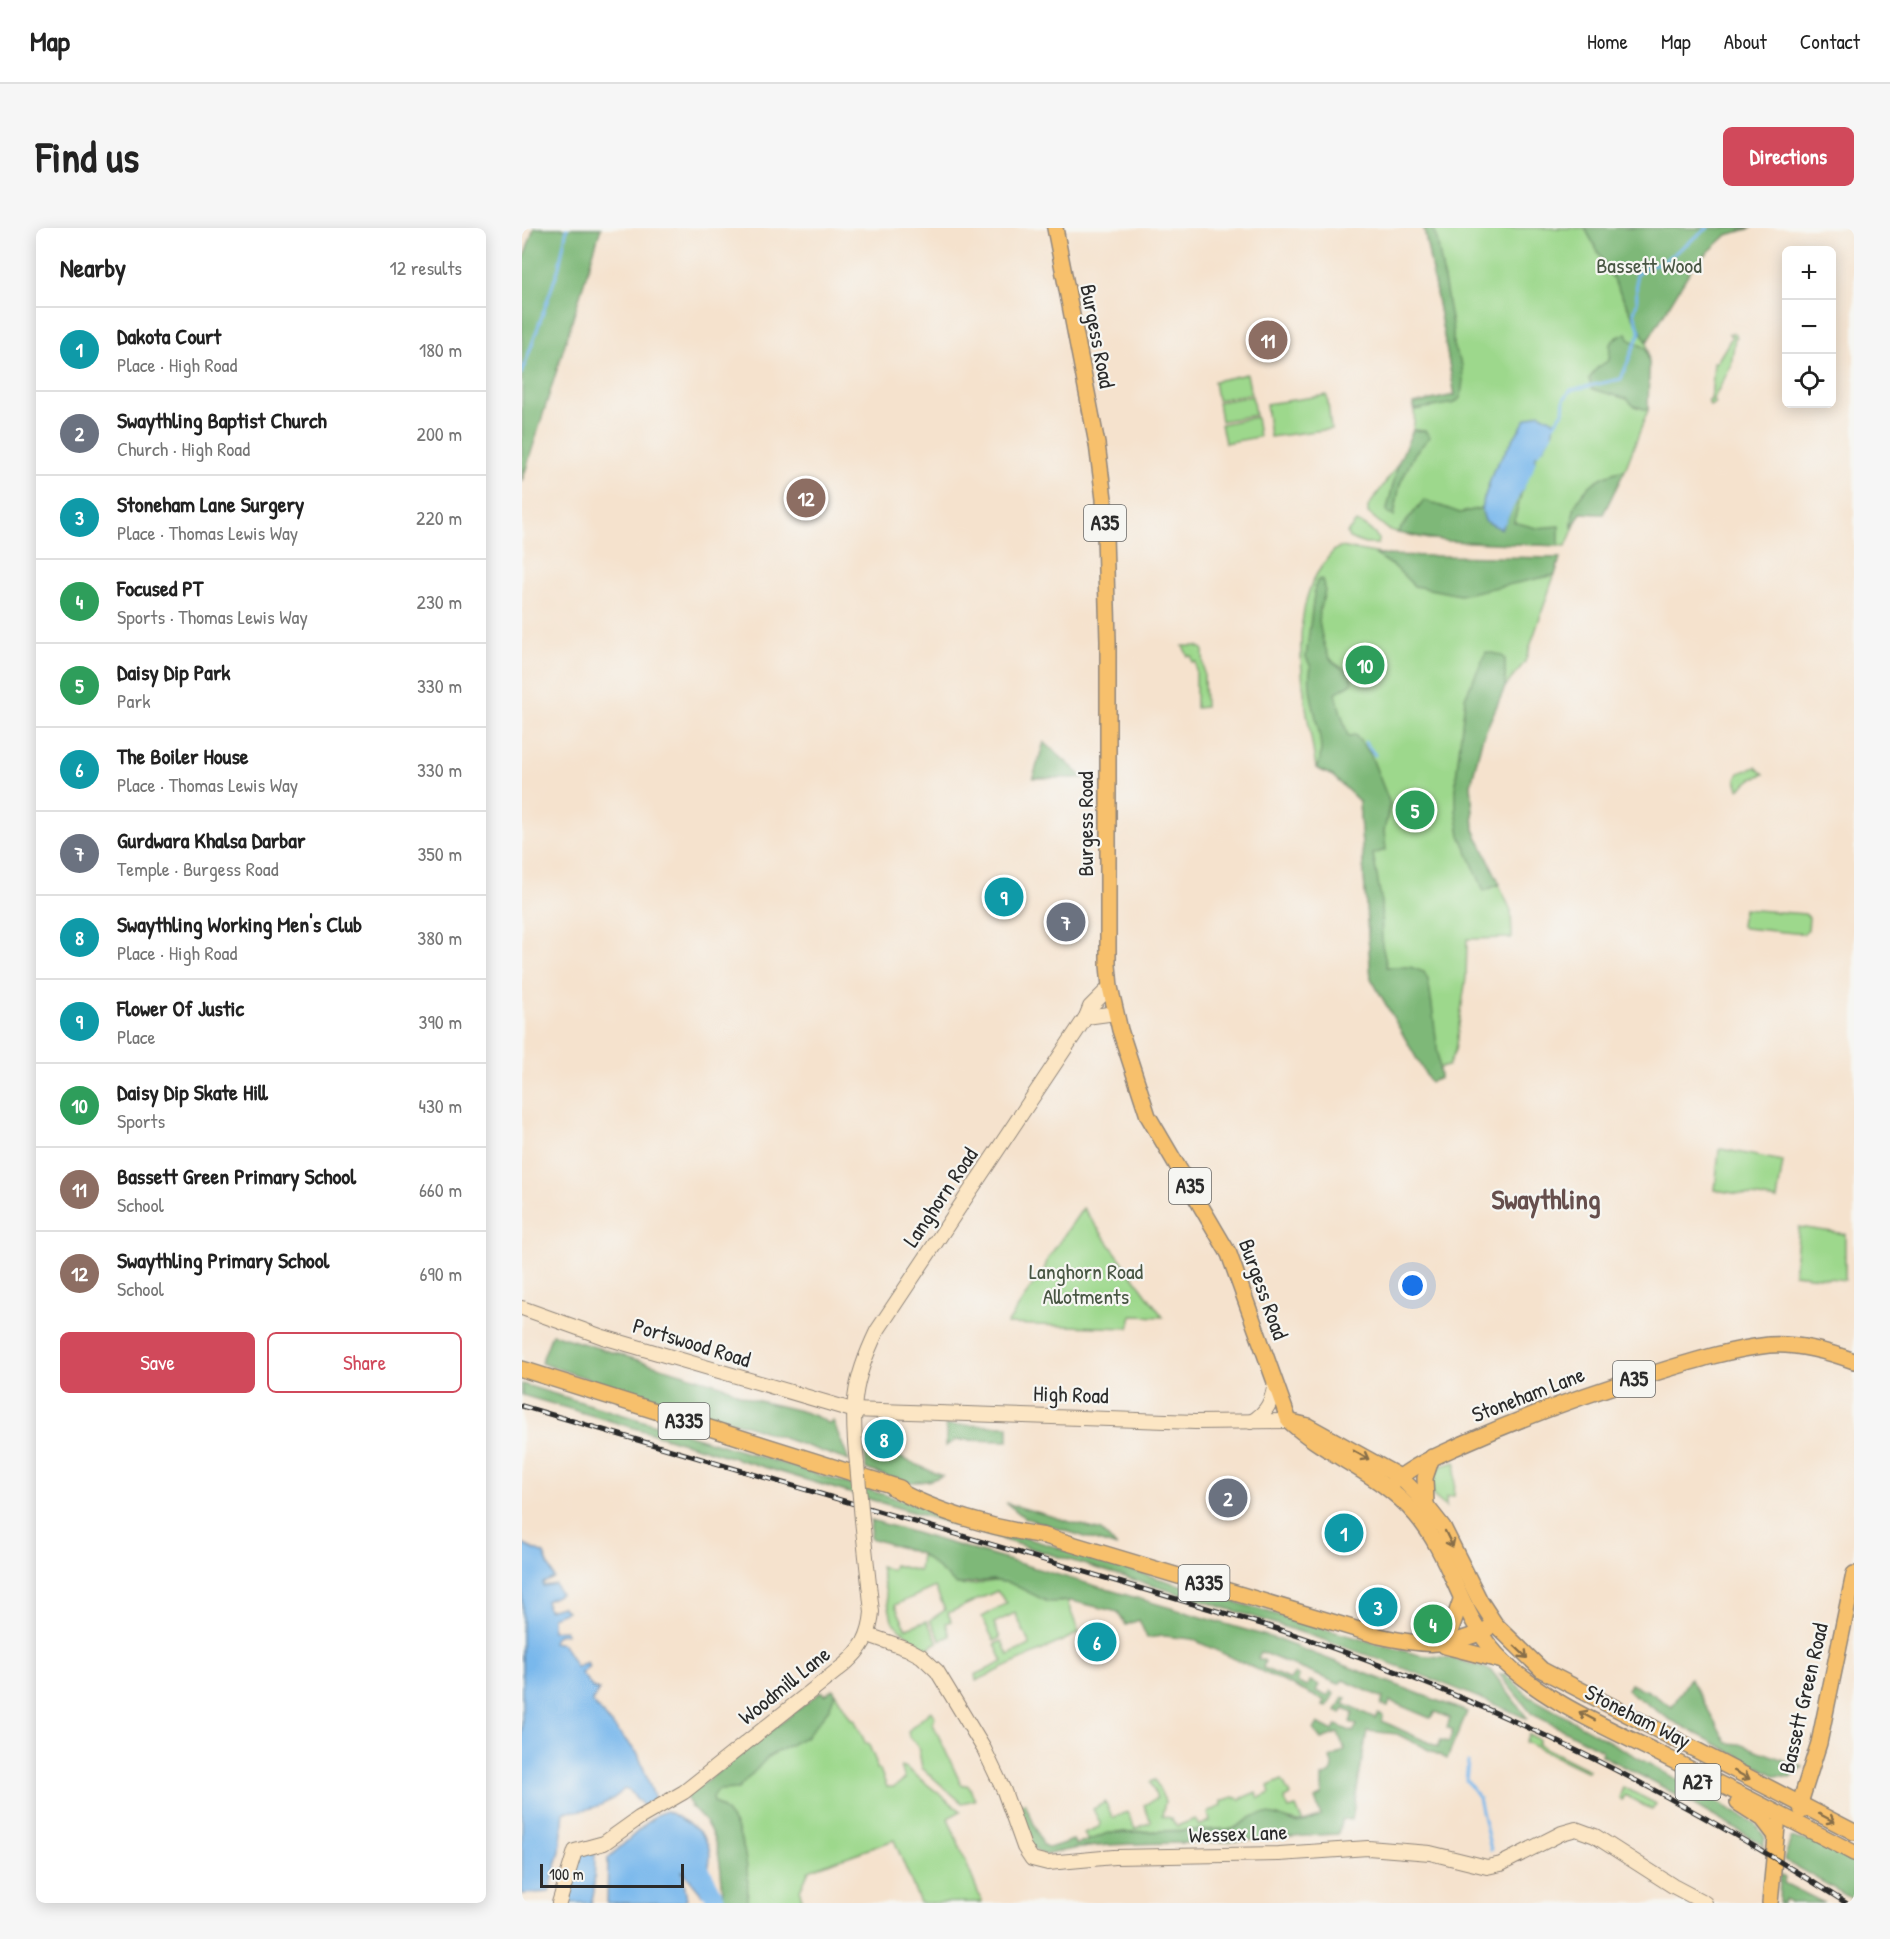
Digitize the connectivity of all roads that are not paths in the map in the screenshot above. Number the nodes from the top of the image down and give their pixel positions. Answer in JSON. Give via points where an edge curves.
{"nodes":[{"id":1,"x":1055,"y":228,"type":"edge"},
{"id":2,"x":1110,"y":987,"type":"junction"},
{"id":3,"x":1116,"y":1013,"type":"junction"},
{"id":4,"x":1086,"y":1017,"type":"junction"},
{"id":5,"x":522,"y":1308,"type":"edge"},
{"id":6,"x":1854,"y":1361,"type":"edge"},
{"id":7,"x":522,"y":1369,"type":"edge"},
{"id":8,"x":1275,"y":1382,"type":"junction"},
{"id":9,"x":852,"y":1410,"type":"junction"},
{"id":10,"x":1289,"y":1421,"type":"junction"},
{"id":11,"x":1250,"y":1423,"type":"junction"},
{"id":12,"x":1432,"y":1457,"type":"junction"},
{"id":13,"x":1394,"y":1482,"type":"junction"},
{"id":14,"x":1426,"y":1504,"type":"junction"},
{"id":15,"x":1854,"y":1574,"type":"edge"},
{"id":16,"x":1461,"y":1600,"type":"junction"},
{"id":17,"x":1495,"y":1624,"type":"junction"},
{"id":18,"x":1480,"y":1633,"type":"junction"},
{"id":19,"x":868,"y":1635,"type":"junction"},
{"id":20,"x":1434,"y":1645,"type":"junction"},
{"id":21,"x":1503,"y":1661,"type":"junction"},
{"id":22,"x":1618,"y":1732,"type":"junction"},
{"id":23,"x":1764,"y":1787,"type":"junction"},
{"id":24,"x":1800,"y":1803,"type":"junction"},
{"id":25,"x":1777,"y":1813,"type":"junction"},
{"id":26,"x":1811,"y":1830,"type":"junction"},
{"id":27,"x":1854,"y":1832,"type":"edge"},
{"id":28,"x":1776,"y":1836,"type":"junction"},
{"id":29,"x":1854,"y":1853,"type":"edge"},
{"id":30,"x":559,"y":1903,"type":"edge"},
{"id":31,"x":1705,"y":1903,"type":"edge"},
{"id":32,"x":1770,"y":1903,"type":"edge"}],
"edges":[{"from":1,"to":2,"type":"main road","name":"Burgess Road","number":"A35","via":[[1104,505]]},
{"from":2,"to":3,"type":"main road","name":"Burgess Road","number":"A35"},
{"from":2,"to":4,"type":"street","name":"Langhorn Road","via":[[1090,1007]]},
{"from":3,"to":4,"type":"street"},
{"from":3,"to":8,"type":"main road","name":"Burgess Road","number":"A35","via":[[1148,1116],[1230,1254]]},
{"from":4,"to":9,"type":"street","name":"Langhorn Road","via":[[880,1326],[862,1367]]},
{"from":5,"to":9,"type":"street","name":"Portswood Road","via":[[603,1337]]},
{"from":6,"to":12,"type":"main road","name":"Stoneham Lane","number":"A35","via":[[1792,1346],[1745,1349],[1557,1404]]},
{"from":7,"to":20,"type":"main road","number":"A335","via":[[892,1487],[912,1499],[951,1512],[1045,1536],[1362,1631]]},
{"from":8,"to":10,"type":"main road","name":"Burgess Road","number":"A35"},
{"from":8,"to":11,"type":"street","via":[[1266,1410]]},
{"from":9,"to":11,"type":"street","name":"High Road"},
{"from":9,"to":19,"type":"street","bridge":true,"via":[[872,1612]]},
{"from":10,"to":11,"type":"street","name":"High Road"},
{"from":10,"to":13,"type":"main road","name":"High Road","via":[[1308,1426]]},
{"from":12,"to":13,"type":"main road","name":"Stoneham Lane","number":"A35"},
{"from":12,"to":14,"type":"main road","via":[[1425,1478]]},
{"from":13,"to":14,"type":"main road","name":"Stoneham Way"},
{"from":13,"to":16,"type":"main road","name":"Stoneham Way","via":[[1429,1533]]},
{"from":14,"to":17,"type":"main road","name":"Stoneham Way","one_way":true,"via":[[1443,1527]]},
{"from":15,"to":24,"type":"main road","name":"Bassett Green Road","via":[[1819,1743]]},
{"from":16,"to":18,"type":"main road","name":"Stoneham Way"},
{"from":16,"to":20,"type":"main road","via":[[1451,1629]]},
{"from":17,"to":18,"type":"main road","number":"A335"},
{"from":17,"to":23,"type":"main road","name":"Stoneham Way","one_way":true,"via":[[1550,1676]]},
{"from":18,"to":20,"type":"main road","number":"A335"},
{"from":18,"to":21,"type":"main road","name":"Stoneham Way"},
{"from":19,"to":30,"type":"street","name":"Woodmill Lane","via":[[844,1665],[719,1766],[604,1843],[572,1854]]},
{"from":19,"to":31,"type":"street","name":"Wessex Lane","via":[[921,1656],[945,1681],[1001,1784],[1024,1847],[1037,1861],[1368,1848],[1430,1853],[1487,1867],[1576,1829],[1595,1836]]},
{"from":20,"to":21,"type":"main road"},
{"from":22,"to":21,"type":"main road","name":"Stoneham Way","one_way":true,"via":[[1541,1691]]},
{"from":22,"to":25,"type":"main road","name":"Stoneham Way"},
{"from":22,"to":28,"type":"main road","number":"A27","via":[[1640,1750],[1763,1818]]},
{"from":23,"to":24,"type":"main road","name":"Stoneham Way"},
{"from":23,"to":25,"type":"main road"},
{"from":24,"to":26,"type":"main road","name":"Bassett Green Road"},
{"from":24,"to":27,"type":"main road","name":"Stoneham Way","one_way":true},
{"from":25,"to":26,"type":"main road","name":"Stoneham Way"},
{"from":25,"to":28,"type":"main road"},
{"from":26,"to":29,"type":"main road","name":"Stoneham Way"},
{"from":28,"to":32,"type":"main road"}]}
